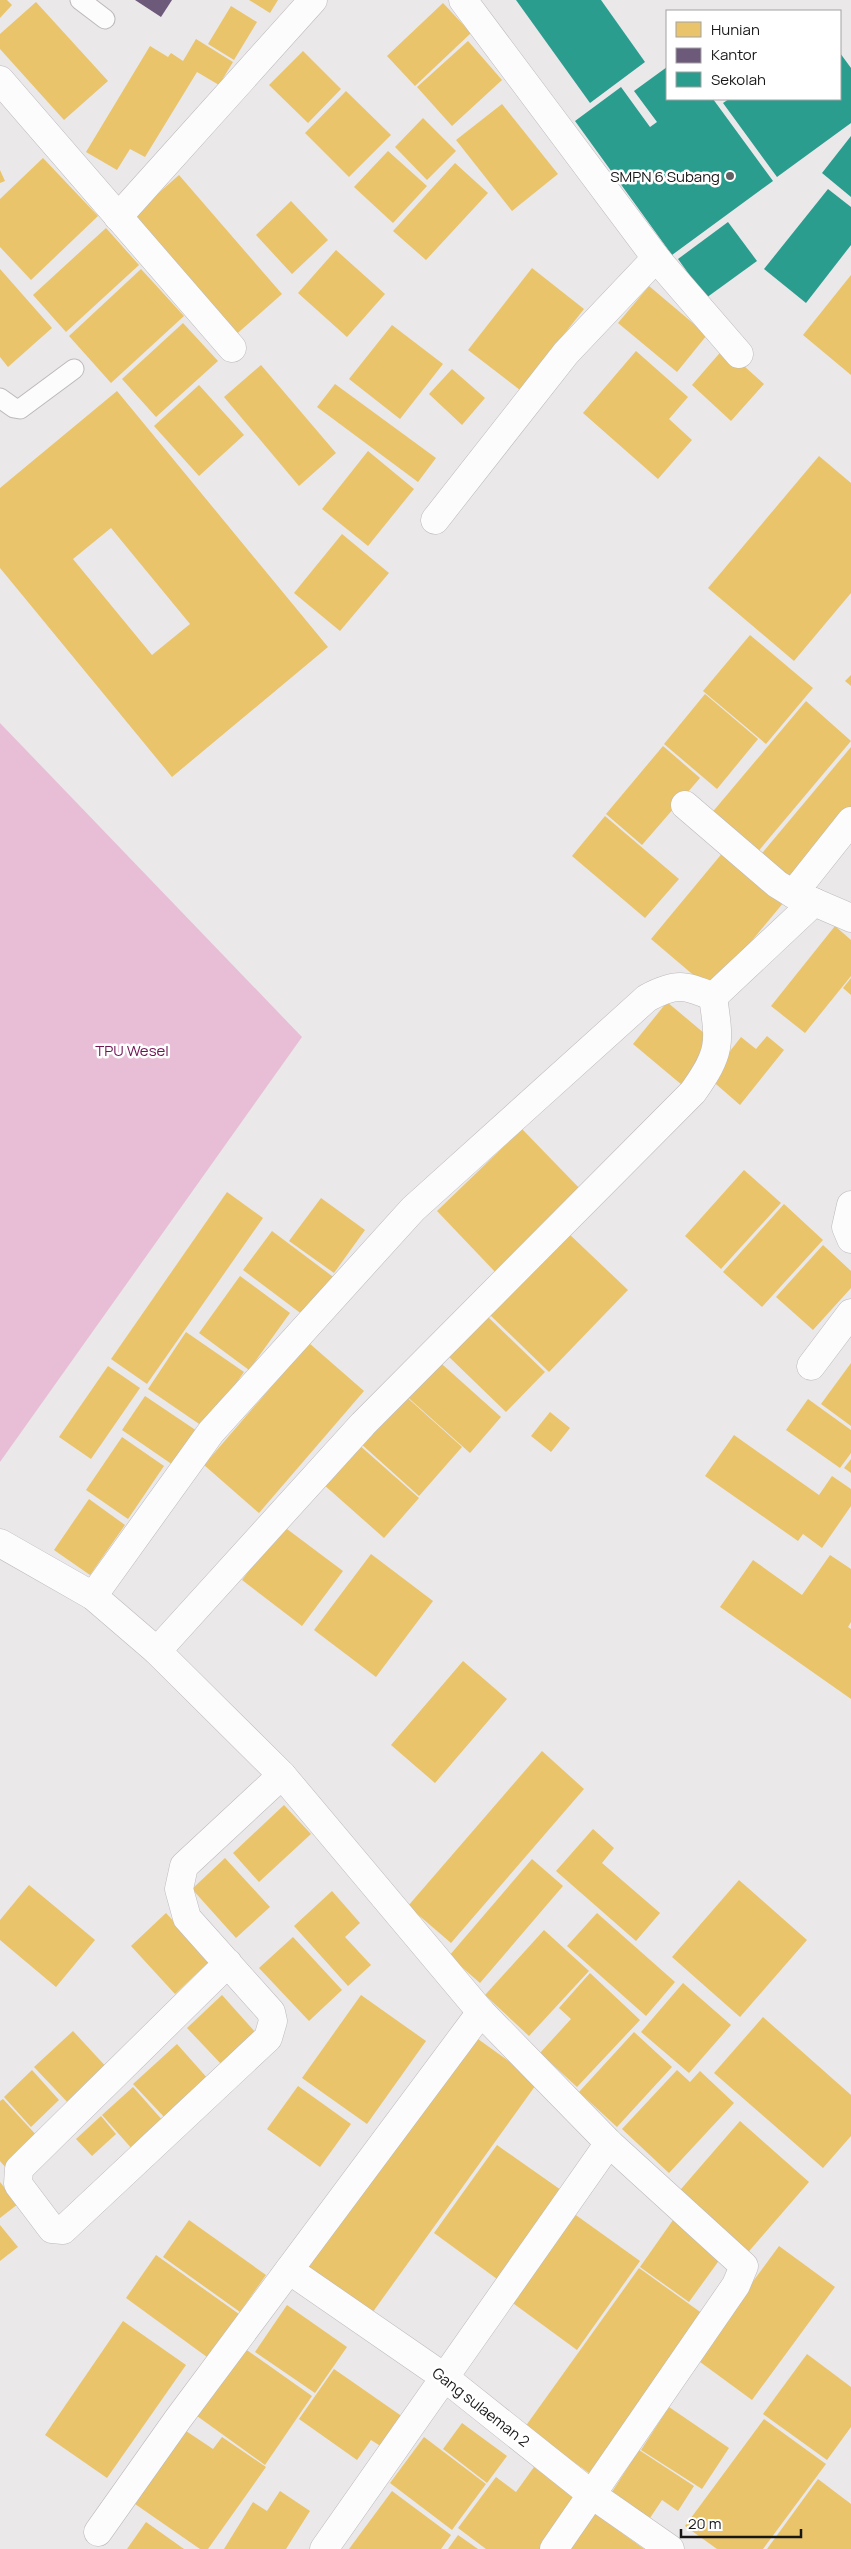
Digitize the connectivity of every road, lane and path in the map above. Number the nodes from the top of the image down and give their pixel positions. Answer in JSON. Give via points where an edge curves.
{"nodes":[{"id":1,"x":80,"y":0,"type":"edge"},
{"id":2,"x":314,"y":0,"type":"edge"},
{"id":3,"x":463,"y":0,"type":"edge"},
{"id":4,"x":105,"y":19,"type":"dead end"},
{"id":5,"x":0,"y":80,"type":"edge"},
{"id":6,"x":118,"y":217,"type":"junction"},
{"id":7,"x":656,"y":258,"type":"junction"},
{"id":8,"x":232,"y":348,"type":"dead end"},
{"id":9,"x":739,"y":354,"type":"dead end"},
{"id":10,"x":74,"y":370,"type":"dead end"},
{"id":11,"x":0,"y":398,"type":"edge"},
{"id":12,"x":435,"y":520,"type":"dead end"},
{"id":13,"x":685,"y":805,"type":"dead end"},
{"id":14,"x":851,"y":821,"type":"edge"},
{"id":15,"x":804,"y":898,"type":"junction"},
{"id":16,"x":851,"y":918,"type":"edge"},
{"id":17,"x":713,"y":997,"type":"junction"},
{"id":18,"x":851,"y":1205,"type":"edge"},
{"id":19,"x":851,"y":1240,"type":"edge"},
{"id":20,"x":851,"y":1313,"type":"edge"},
{"id":21,"x":811,"y":1366,"type":"dead end"},
{"id":22,"x":0,"y":1543,"type":"edge"},
{"id":23,"x":92,"y":1596,"type":"junction"},
{"id":24,"x":157,"y":1650,"type":"junction"},
{"id":25,"x":282,"y":1775,"type":"junction"},
{"id":26,"x":228,"y":1964,"type":"junction"},
{"id":27,"x":481,"y":2012,"type":"junction"},
{"id":28,"x":609,"y":2143,"type":"junction"},
{"id":29,"x":289,"y":2270,"type":"junction"},
{"id":30,"x":444,"y":2377,"type":"junction"},
{"id":31,"x":591,"y":2494,"type":"junction"},
{"id":32,"x":98,"y":2532,"type":"dead end"},
{"id":33,"x":324,"y":2549,"type":"edge"},
{"id":34,"x":554,"y":2549,"type":"edge"},
{"id":35,"x":670,"y":2549,"type":"edge"}],
"edges":[{"from":1,"to":4,"type":"lane"},
{"from":2,"to":6,"type":"street"},
{"from":3,"to":7,"type":"street"},
{"from":5,"to":6,"type":"street"},
{"from":6,"to":8,"type":"street"},
{"from":7,"to":9,"type":"street"},
{"from":7,"to":12,"type":"street","via":[[566,353]]},
{"from":10,"to":11,"type":"lane","via":[[20,409]]},
{"from":13,"to":15,"type":"street","via":[[777,884]]},
{"from":14,"to":15,"type":"street"},
{"from":15,"to":16,"type":"street"},
{"from":15,"to":17,"type":"street"},
{"from":17,"to":23,"type":"street","via":[[689,986],[674,986],[647,998],[412,1209],[211,1432]]},
{"from":17,"to":24,"type":"street","via":[[719,1038],[706,1074],[693,1092],[363,1424]]},
{"from":18,"to":19,"type":"street","via":[[846,1228]]},
{"from":20,"to":21,"type":"street"},
{"from":22,"to":23,"type":"street"},
{"from":23,"to":24,"type":"street"},
{"from":24,"to":25,"type":"street"},
{"from":25,"to":26,"type":"street","via":[[184,1866],[179,1889],[187,1918]]},
{"from":25,"to":27,"type":"street"},
{"from":26,"to":26,"type":"street","via":[[271,2012],[274,2021],[268,2038],[63,2230],[52,2229],[18,2184],[19,2169]]},
{"from":27,"to":28,"type":"street"},
{"from":27,"to":29,"type":"street"},
{"from":28,"to":30,"type":"street"},
{"from":28,"to":31,"type":"street","via":[[744,2266],[736,2285]]},
{"from":29,"to":30,"type":"street","name":"Gang sulaeman 2"},
{"from":29,"to":32,"type":"street"},
{"from":30,"to":31,"type":"street","name":"Gang sulaeman 2"},
{"from":30,"to":33,"type":"street"},
{"from":31,"to":34,"type":"street"},
{"from":31,"to":35,"type":"street","name":"Gang sulaeman 2"}]}
